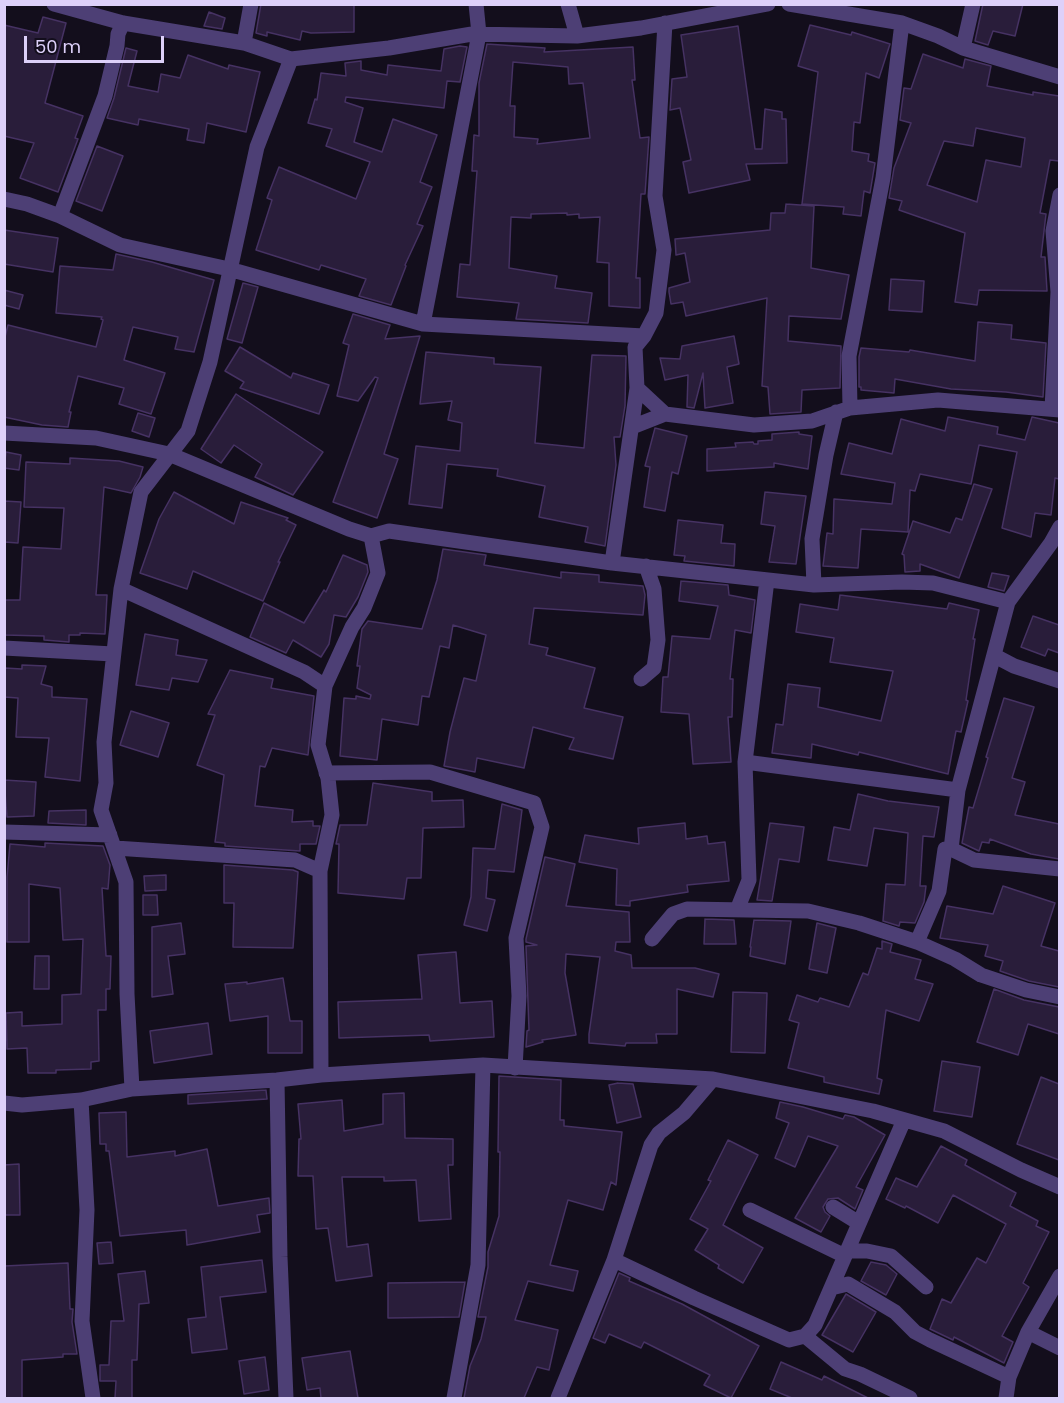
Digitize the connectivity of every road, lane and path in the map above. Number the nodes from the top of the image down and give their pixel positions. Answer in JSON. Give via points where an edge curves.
{"nodes":[{"id":1,"x":54,"y":4,"type":"edge"},
{"id":2,"x":251,"y":4,"type":"edge"},
{"id":3,"x":476,"y":4,"type":"edge"},
{"id":4,"x":568,"y":4,"type":"edge"},
{"id":5,"x":768,"y":4,"type":"edge"},
{"id":6,"x":789,"y":4,"type":"edge"},
{"id":7,"x":973,"y":4,"type":"edge"},
{"id":8,"x":744,"y":7,"type":"edge"},
{"id":9,"x":123,"y":23,"type":"junction"},
{"id":10,"x":665,"y":23,"type":"junction"},
{"id":11,"x":902,"y":23,"type":"junction"},
{"id":12,"x":479,"y":34,"type":"junction"},
{"id":13,"x":577,"y":36,"type":"junction"},
{"id":14,"x":244,"y":43,"type":"junction"},
{"id":15,"x":963,"y":48,"type":"junction"},
{"id":16,"x":291,"y":59,"type":"junction"},
{"id":17,"x":1059,"y":77,"type":"edge"},
{"id":18,"x":1059,"y":195,"type":"edge"},
{"id":19,"x":4,"y":199,"type":"edge"},
{"id":20,"x":60,"y":216,"type":"junction"},
{"id":21,"x":229,"y":269,"type":"junction"},
{"id":22,"x":423,"y":324,"type":"junction"},
{"id":23,"x":644,"y":336,"type":"junction"},
{"id":24,"x":637,"y":388,"type":"junction"},
{"id":25,"x":843,"y":410,"type":"junction"},
{"id":26,"x":1056,"y":410,"type":"edge"},
{"id":27,"x":665,"y":414,"type":"junction"},
{"id":28,"x":632,"y":427,"type":"junction"},
{"id":29,"x":4,"y":433,"type":"edge"},
{"id":30,"x":170,"y":454,"type":"junction"},
{"id":31,"x":1059,"y":526,"type":"edge"},
{"id":32,"x":371,"y":536,"type":"junction"},
{"id":33,"x":612,"y":563,"type":"junction"},
{"id":34,"x":646,"y":566,"type":"junction"},
{"id":35,"x":767,"y":580,"type":"junction"},
{"id":36,"x":814,"y":585,"type":"junction"},
{"id":37,"x":121,"y":588,"type":"junction"},
{"id":38,"x":1008,"y":602,"type":"junction"},
{"id":39,"x":4,"y":648,"type":"edge"},
{"id":40,"x":113,"y":654,"type":"junction"},
{"id":41,"x":994,"y":656,"type":"junction"},
{"id":42,"x":640,"y":679,"type":"dead end"},
{"id":43,"x":1059,"y":681,"type":"edge"},
{"id":44,"x":325,"y":686,"type":"junction"},
{"id":45,"x":745,"y":762,"type":"junction"},
{"id":46,"x":326,"y":773,"type":"junction"},
{"id":47,"x":958,"y":790,"type":"junction"},
{"id":48,"x":4,"y":832,"type":"edge"},
{"id":49,"x":113,"y":841,"type":"junction"},
{"id":50,"x":951,"y":849,"type":"junction"},
{"id":51,"x":1059,"y":869,"type":"edge"},
{"id":52,"x":320,"y":871,"type":"junction"},
{"id":53,"x":737,"y":910,"type":"junction"},
{"id":54,"x":652,"y":939,"type":"dead end"},
{"id":55,"x":917,"y":942,"type":"junction"},
{"id":56,"x":1059,"y":998,"type":"edge"},
{"id":57,"x":483,"y":1065,"type":"junction"},
{"id":58,"x":515,"y":1068,"type":"junction"},
{"id":59,"x":321,"y":1075,"type":"junction"},
{"id":60,"x":713,"y":1079,"type":"junction"},
{"id":61,"x":277,"y":1080,"type":"junction"},
{"id":62,"x":132,"y":1089,"type":"junction"},
{"id":63,"x":81,"y":1100,"type":"junction"},
{"id":64,"x":4,"y":1104,"type":"edge"},
{"id":65,"x":904,"y":1119,"type":"junction"},
{"id":66,"x":1059,"y":1187,"type":"edge"},
{"id":67,"x":834,"y":1207,"type":"dead end"},
{"id":68,"x":750,"y":1209,"type":"dead end"},
{"id":69,"x":859,"y":1223,"type":"junction"},
{"id":70,"x":846,"y":1253,"type":"junction"},
{"id":71,"x":614,"y":1260,"type":"junction"},
{"id":72,"x":1059,"y":1276,"type":"edge"},
{"id":73,"x":926,"y":1287,"type":"dead end"},
{"id":74,"x":831,"y":1288,"type":"junction"},
{"id":75,"x":1053,"y":1300,"type":"edge"},
{"id":76,"x":1028,"y":1332,"type":"junction"},
{"id":77,"x":805,"y":1336,"type":"junction"},
{"id":78,"x":1059,"y":1348,"type":"edge"},
{"id":79,"x":1009,"y":1377,"type":"junction"},
{"id":80,"x":93,"y":1398,"type":"edge"},
{"id":81,"x":286,"y":1398,"type":"edge"},
{"id":82,"x":454,"y":1398,"type":"edge"},
{"id":83,"x":558,"y":1398,"type":"edge"},
{"id":84,"x":910,"y":1398,"type":"edge"},
{"id":85,"x":1006,"y":1398,"type":"edge"}],
"edges":[{"from":1,"to":9,"type":"street"},
{"from":2,"to":14,"type":"street"},
{"from":3,"to":12,"type":"street"},
{"from":4,"to":13,"type":"street"},
{"from":5,"to":8,"type":"street"},
{"from":6,"to":11,"type":"street"},
{"from":7,"to":15,"type":"street"},
{"from":8,"to":10,"type":"street"},
{"from":9,"to":14,"type":"street"},
{"from":9,"to":20,"type":"street","via":[[105,96]]},
{"from":10,"to":13,"type":"street"},
{"from":10,"to":23,"type":"street","via":[[655,196],[664,250],[656,313]]},
{"from":11,"to":15,"type":"street"},
{"from":11,"to":25,"type":"street","via":[[883,178],[849,356]]},
{"from":12,"to":13,"type":"street"},
{"from":12,"to":16,"type":"street"},
{"from":12,"to":22,"type":"street"},
{"from":14,"to":16,"type":"street"},
{"from":15,"to":17,"type":"street"},
{"from":16,"to":21,"type":"street","via":[[257,147]]},
{"from":18,"to":26,"type":"street","via":[[1053,231],[1058,292]]},
{"from":19,"to":20,"type":"street"},
{"from":20,"to":21,"type":"street","via":[[120,245]]},
{"from":21,"to":22,"type":"street"},
{"from":21,"to":30,"type":"street","via":[[210,362],[188,431]]},
{"from":22,"to":23,"type":"street"},
{"from":23,"to":24,"type":"street","via":[[635,347]]},
{"from":24,"to":27,"type":"street"},
{"from":24,"to":28,"type":"street"},
{"from":25,"to":26,"type":"street","via":[[938,400]]},
{"from":25,"to":27,"type":"street","via":[[812,421],[753,425]]},
{"from":25,"to":36,"type":"street","via":[[826,455],[812,539]]},
{"from":27,"to":28,"type":"street"},
{"from":28,"to":33,"type":"street"},
{"from":29,"to":30,"type":"street","via":[[96,438]]},
{"from":30,"to":32,"type":"street"},
{"from":30,"to":37,"type":"street","via":[[141,492]]},
{"from":31,"to":38,"type":"street"},
{"from":32,"to":33,"type":"street","via":[[389,531]]},
{"from":32,"to":44,"type":"street","via":[[378,573]]},
{"from":33,"to":34,"type":"street"},
{"from":34,"to":35,"type":"street"},
{"from":34,"to":42,"type":"street","via":[[654,589],[658,640],[654,668]]},
{"from":35,"to":36,"type":"street"},
{"from":35,"to":45,"type":"street"},
{"from":36,"to":38,"type":"street","via":[[933,583]]},
{"from":37,"to":40,"type":"street"},
{"from":37,"to":44,"type":"street","via":[[304,672]]},
{"from":38,"to":41,"type":"street"},
{"from":39,"to":40,"type":"street"},
{"from":40,"to":49,"type":"street","via":[[101,810]]},
{"from":41,"to":43,"type":"street"},
{"from":41,"to":47,"type":"street"},
{"from":44,"to":46,"type":"street","via":[[318,746]]},
{"from":45,"to":47,"type":"street"},
{"from":45,"to":53,"type":"street","via":[[749,880]]},
{"from":46,"to":52,"type":"street","via":[[332,815]]},
{"from":46,"to":58,"type":"street","via":[[430,772],[534,803],[542,827],[516,938],[519,996]]},
{"from":47,"to":50,"type":"street"},
{"from":48,"to":49,"type":"street"},
{"from":49,"to":52,"type":"street","via":[[295,860]]},
{"from":49,"to":62,"type":"street","via":[[126,882]]},
{"from":50,"to":51,"type":"street","via":[[974,860]]},
{"from":50,"to":55,"type":"street","via":[[945,849],[939,891]]},
{"from":52,"to":59,"type":"street"},
{"from":53,"to":54,"type":"street","via":[[687,909],[673,914]]},
{"from":53,"to":55,"type":"street","via":[[808,911]]},
{"from":55,"to":56,"type":"street","via":[[981,975]]},
{"from":57,"to":58,"type":"street"},
{"from":57,"to":59,"type":"street"},
{"from":57,"to":82,"type":"street","via":[[478,1265]]},
{"from":58,"to":60,"type":"street"},
{"from":59,"to":61,"type":"street"},
{"from":60,"to":65,"type":"street"},
{"from":60,"to":71,"type":"street","via":[[651,1144]]},
{"from":61,"to":62,"type":"street"},
{"from":61,"to":81,"type":"street"},
{"from":62,"to":63,"type":"street"},
{"from":63,"to":64,"type":"street"},
{"from":63,"to":80,"type":"street","via":[[87,1210],[82,1321]]},
{"from":65,"to":66,"type":"street","via":[[944,1131]]},
{"from":65,"to":69,"type":"street"},
{"from":67,"to":69,"type":"street"},
{"from":68,"to":70,"type":"street"},
{"from":69,"to":70,"type":"street"},
{"from":70,"to":73,"type":"street","via":[[867,1251],[891,1256]]},
{"from":70,"to":74,"type":"street"},
{"from":71,"to":77,"type":"street","via":[[789,1340]]},
{"from":71,"to":83,"type":"street"},
{"from":72,"to":75,"type":"street"},
{"from":74,"to":77,"type":"street","via":[[815,1325]]},
{"from":74,"to":79,"type":"street","via":[[848,1284],[895,1312],[915,1332]]},
{"from":75,"to":76,"type":"street"},
{"from":76,"to":78,"type":"street"},
{"from":76,"to":79,"type":"street"},
{"from":77,"to":84,"type":"street","via":[[845,1369]]},
{"from":79,"to":85,"type":"street"}]}
